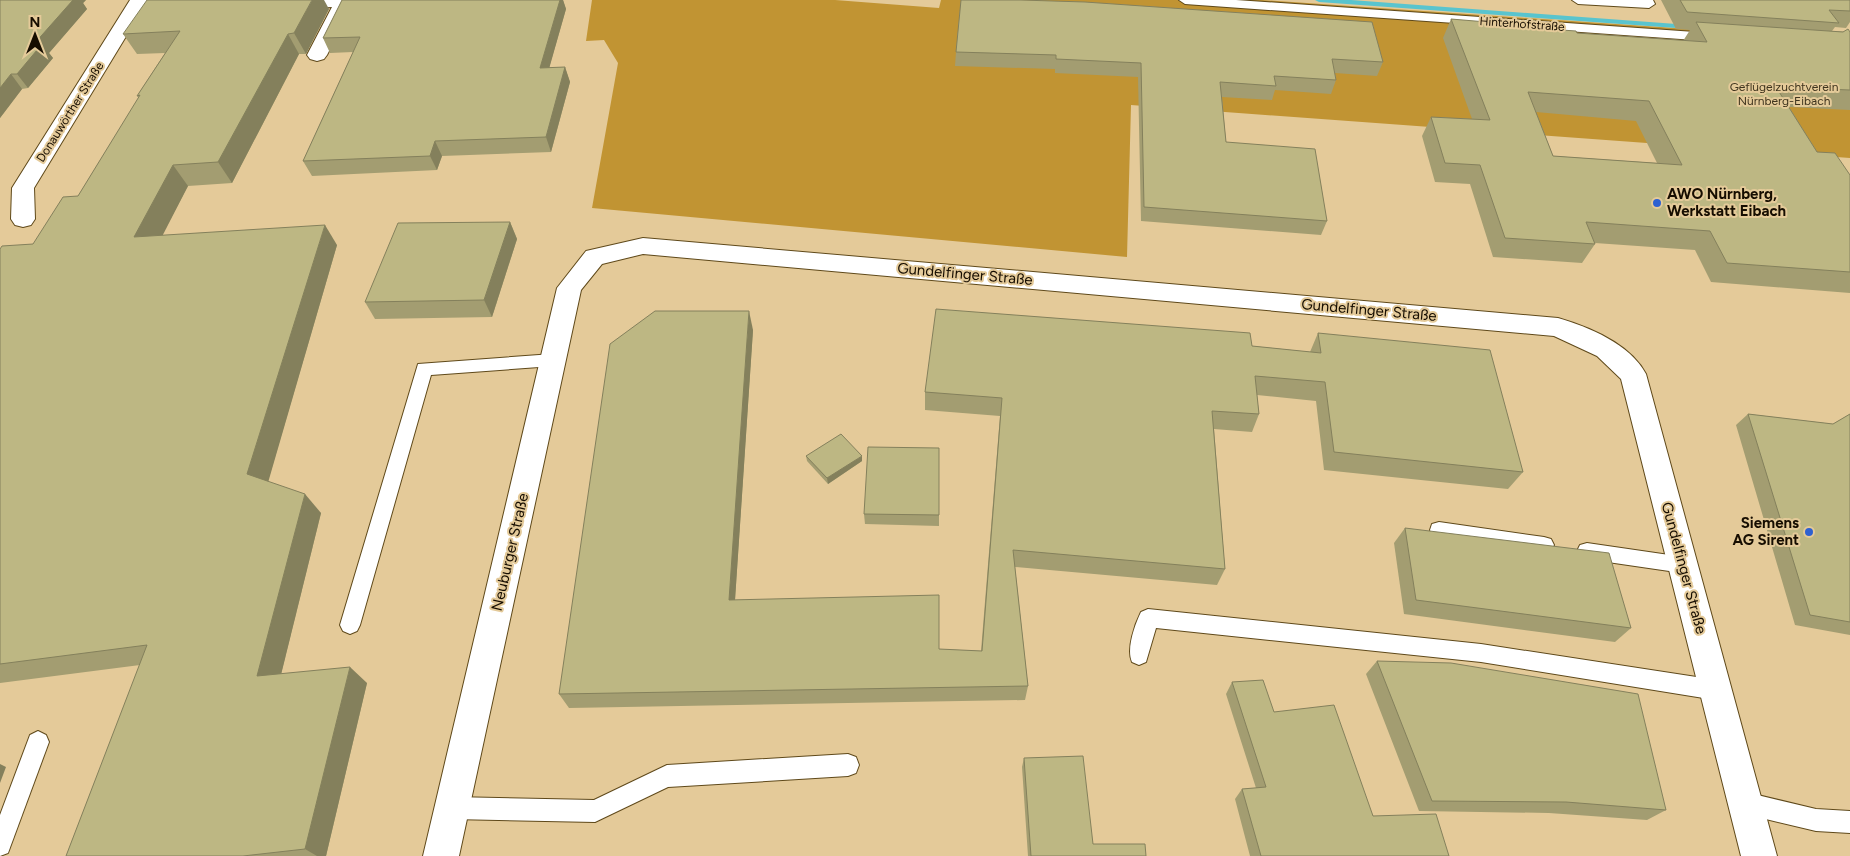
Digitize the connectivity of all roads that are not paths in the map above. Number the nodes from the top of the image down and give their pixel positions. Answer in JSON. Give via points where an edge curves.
{"nodes":[{"id":1,"x":1185,"y":0,"type":"edge"},
{"id":2,"x":1578,"y":0,"type":"edge"},
{"id":3,"x":1647,"y":0,"type":"edge"},
{"id":4,"x":268,"y":4,"type":"edge"},
{"id":5,"x":136,"y":5,"type":"edge"},
{"id":6,"x":191,"y":7,"type":"edge"},
{"id":7,"x":1722,"y":38,"type":"edge"},
{"id":8,"x":317,"y":55,"type":"dead end"},
{"id":9,"x":23,"y":219,"type":"dead end"},
{"id":10,"x":594,"y":257,"type":"joint"},
{"id":11,"x":553,"y":360,"type":"junction"},
{"id":12,"x":1439,"y":530,"type":"edge"},
{"id":13,"x":1683,"y":565,"type":"junction"},
{"id":14,"x":350,"y":624,"type":"dead end"},
{"id":15,"x":1139,"y":655,"type":"dead end"},
{"id":16,"x":1716,"y":690,"type":"junction"},
{"id":17,"x":38,"y":742,"type":"dead end"},
{"id":18,"x":848,"y":765,"type":"dead end"},
{"id":19,"x":1745,"y":803,"type":"junction"},
{"id":20,"x":452,"y":808,"type":"junction"},
{"id":21,"x":1850,"y":822,"type":"edge"},
{"id":22,"x":0,"y":845,"type":"edge"},
{"id":23,"x":441,"y":856,"type":"edge"},
{"id":24,"x":1759,"y":856,"type":"edge"}],
"edges":[{"from":1,"to":7,"type":"lane","name":"Hinterhofstraße"},
{"from":2,"to":3,"type":"lane","via":[[1649,4]]},
{"from":4,"to":8,"type":"street","via":[[345,1]]},
{"from":5,"to":6,"type":"street","name":"Donauwörther Straße"},
{"from":5,"to":9,"type":"street","name":"Donauwörther Straße","via":[[23,188]]},
{"from":10,"to":11,"type":"street","name":"Neuburger Straße","via":[[569,288]]},
{"from":10,"to":13,"type":"street","name":"Gundelfinger Straße","via":[[643,246],[1558,326],[1606,349],[1633,374]]},
{"from":11,"to":14,"type":"lane","via":[[424,369]]},
{"from":11,"to":20,"type":"street","name":"Neuburger Straße"},
{"from":12,"to":13,"type":"lane"},
{"from":13,"to":16,"type":"street","name":"Gundelfinger Straße"},
{"from":15,"to":16,"type":"lane","via":[[1148,618],[1481,654]]},
{"from":16,"to":19,"type":"street","name":"Gundelfinger Straße"},
{"from":17,"to":22,"type":"lane"},
{"from":18,"to":20,"type":"lane","via":[[667,776],[595,811]]},
{"from":19,"to":21,"type":"lane","via":[[1816,820]]},
{"from":19,"to":24,"type":"street","name":"Gundelfinger Straße"},
{"from":20,"to":23,"type":"street","name":"Neuburger Straße"}]}
